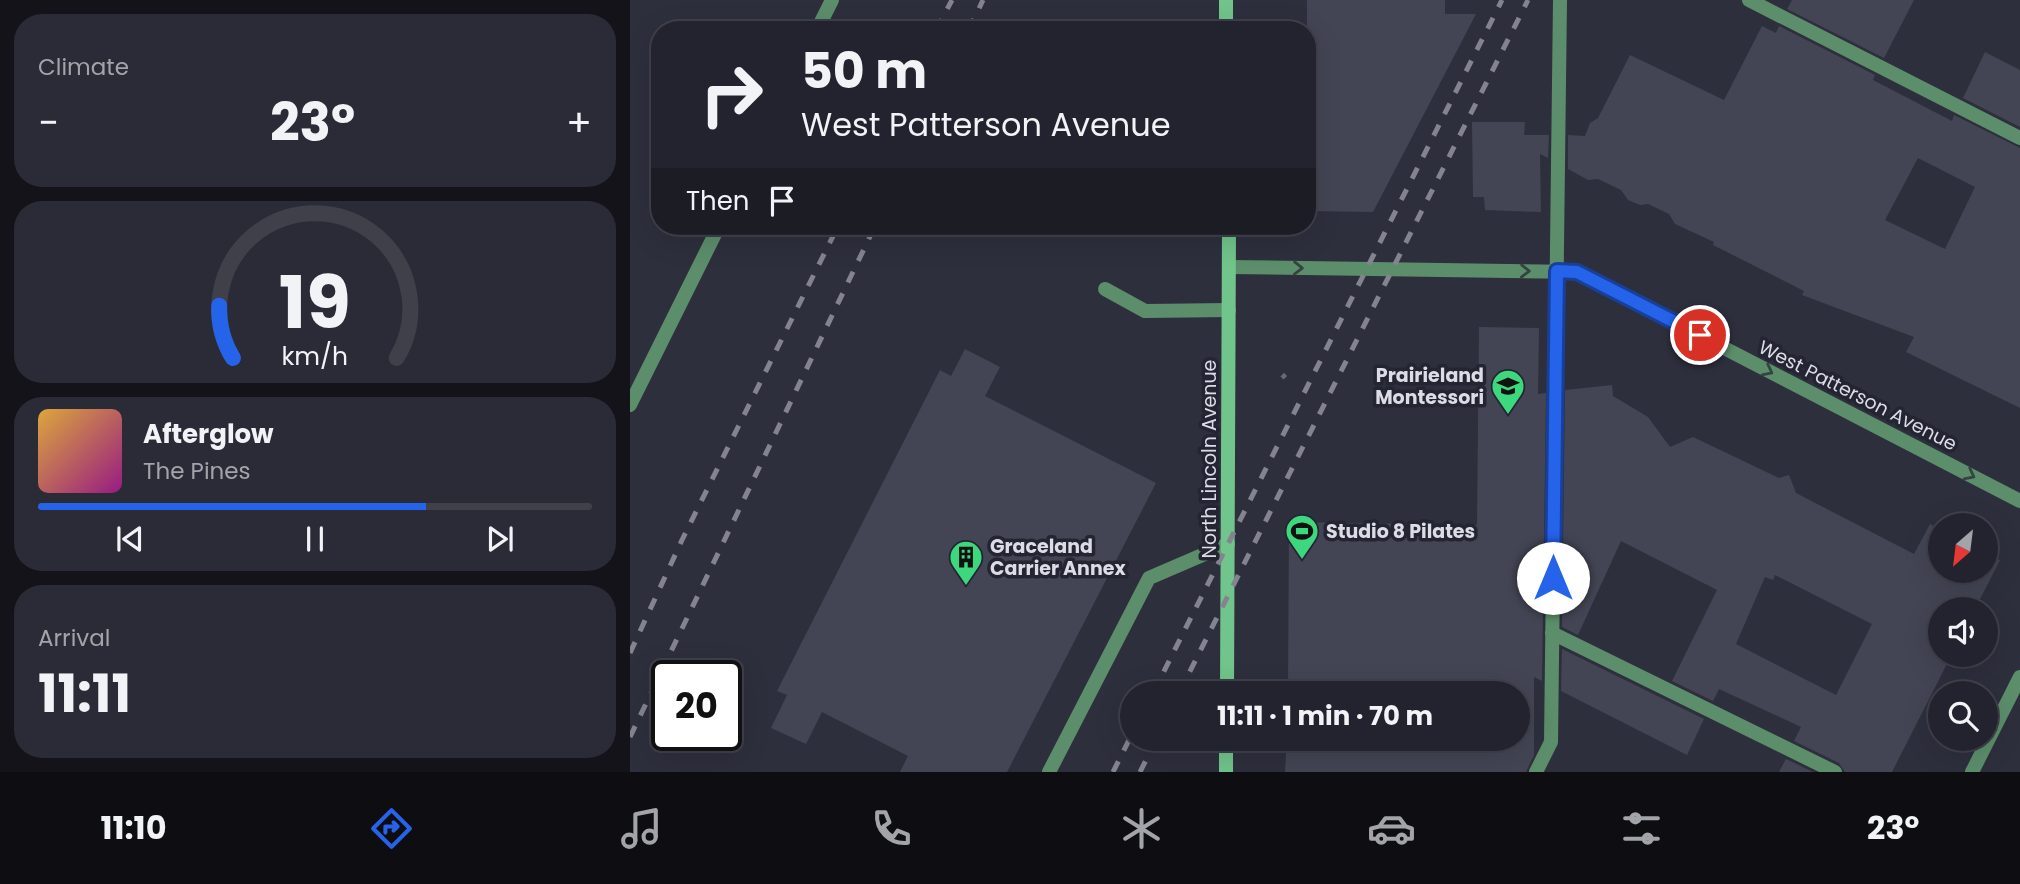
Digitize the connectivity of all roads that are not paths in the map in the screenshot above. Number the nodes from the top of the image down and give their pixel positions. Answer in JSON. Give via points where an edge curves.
{"nodes":[{"id":1,"x":832,"y":0,"type":"edge"},
{"id":2,"x":1226,"y":0,"type":"edge"},
{"id":3,"x":1560,"y":0,"type":"edge"},
{"id":4,"x":1749,"y":0,"type":"edge"},
{"id":5,"x":822,"y":21,"type":"edge"},
{"id":6,"x":1226,"y":21,"type":"edge"},
{"id":7,"x":2020,"y":138,"type":"edge"},
{"id":8,"x":715,"y":235,"type":"edge"},
{"id":9,"x":1229,"y":235,"type":"edge"},
{"id":10,"x":1229,"y":267,"type":"junction"},
{"id":11,"x":1557,"y":271,"type":"junction"},
{"id":12,"x":1105,"y":289,"type":"dead end"},
{"id":13,"x":1229,"y":310,"type":"junction"},
{"id":14,"x":630,"y":405,"type":"edge"},
{"id":15,"x":2020,"y":501,"type":"edge"},
{"id":16,"x":1228,"y":544,"type":"junction"},
{"id":17,"x":1552,"y":633,"type":"junction"},
{"id":18,"x":2020,"y":677,"type":"edge"},
{"id":19,"x":1227,"y":681,"type":"edge"},
{"id":20,"x":1226,"y":751,"type":"edge"},
{"id":21,"x":1049,"y":772,"type":"edge"},
{"id":22,"x":1226,"y":772,"type":"edge"},
{"id":23,"x":1536,"y":772,"type":"edge"},
{"id":24,"x":1835,"y":772,"type":"edge"},
{"id":25,"x":1972,"y":772,"type":"edge"}],
"edges":[{"from":1,"to":5,"type":"street"},
{"from":2,"to":6,"type":"main road"},
{"from":3,"to":11,"type":"street"},
{"from":4,"to":7,"type":"street"},
{"from":8,"to":14,"type":"street"},
{"from":9,"to":10,"type":"main road","name":"North Lincoln Avenue"},
{"from":10,"to":11,"type":"street","name":"West Patterson Avenue","one_way":true},
{"from":10,"to":13,"type":"main road","name":"North Lincoln Avenue"},
{"from":11,"to":15,"type":"street","name":"West Patterson Avenue","one_way":true,"via":[[1577,272]]},
{"from":11,"to":17,"type":"street"},
{"from":12,"to":13,"type":"street","via":[[1145,312]]},
{"from":13,"to":16,"type":"main road","name":"North Lincoln Avenue"},
{"from":16,"to":19,"type":"main road","name":"North Lincoln Avenue"},
{"from":16,"to":21,"type":"street","via":[[1149,578]]},
{"from":17,"to":23,"type":"street","via":[[1551,742]]},
{"from":17,"to":24,"type":"street"},
{"from":18,"to":25,"type":"street"},
{"from":20,"to":22,"type":"main road"}]}
